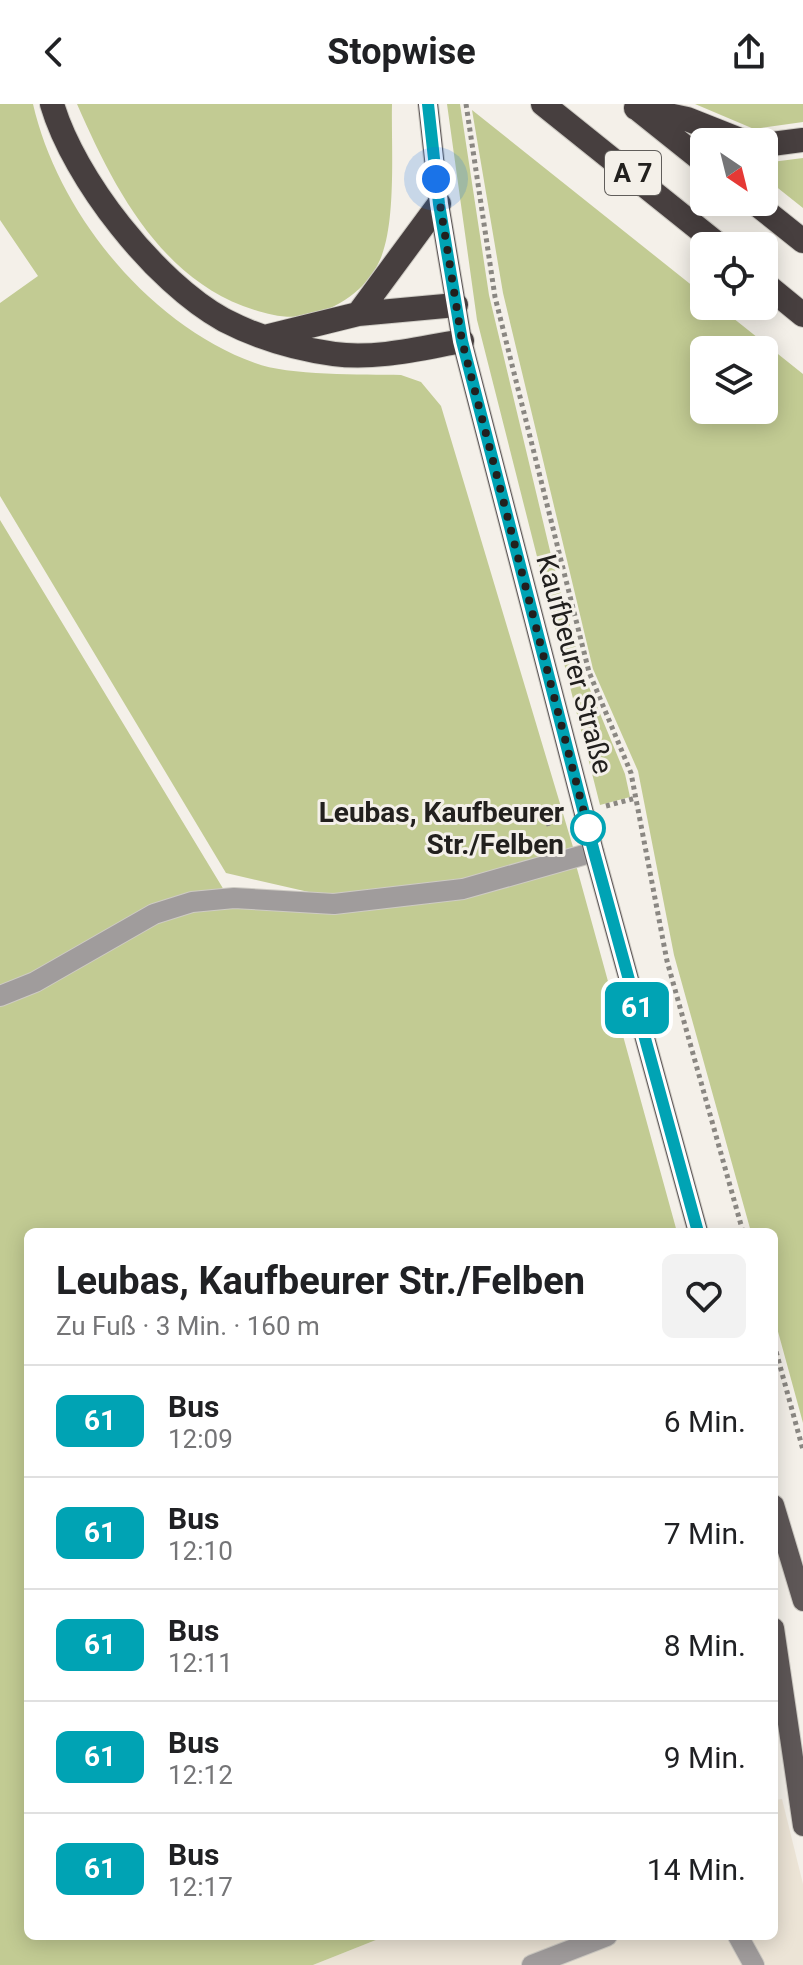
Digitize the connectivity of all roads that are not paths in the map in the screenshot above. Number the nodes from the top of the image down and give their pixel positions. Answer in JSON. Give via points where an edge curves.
{"nodes":[{"id":1,"x":52,"y":104,"type":"edge"},
{"id":2,"x":428,"y":104,"type":"edge"},
{"id":3,"x":543,"y":104,"type":"edge"},
{"id":4,"x":633,"y":106,"type":"edge"},
{"id":5,"x":710,"y":128,"type":"edge"},
{"id":6,"x":803,"y":140,"type":"edge"},
{"id":7,"x":778,"y":143,"type":"edge"},
{"id":8,"x":690,"y":151,"type":"edge"},
{"id":9,"x":439,"y":204,"type":"junction"},
{"id":10,"x":772,"y":216,"type":"edge"},
{"id":11,"x":703,"y":232,"type":"edge"},
{"id":12,"x":803,"y":241,"type":"edge"},
{"id":13,"x":778,"y":294,"type":"edge"},
{"id":14,"x":456,"y":305,"type":"junction"},
{"id":15,"x":358,"y":314,"type":"junction"},
{"id":16,"x":803,"y":315,"type":"edge"},
{"id":17,"x":265,"y":338,"type":"junction"},
{"id":18,"x":462,"y":341,"type":"junction"},
{"id":19,"x":594,"y":852,"type":"junction"},
{"id":20,"x":0,"y":996,"type":"edge"},
{"id":21,"x":697,"y":1228,"type":"edge"},
{"id":22,"x":778,"y":1518,"type":"edge"},
{"id":23,"x":803,"y":1601,"type":"edge"},
{"id":24,"x":778,"y":1655,"type":"edge"},
{"id":25,"x":803,"y":1826,"type":"edge"},
{"id":26,"x":597,"y":1940,"type":"edge"},
{"id":27,"x":740,"y":1940,"type":"edge"},
{"id":28,"x":532,"y":1965,"type":"edge"},
{"id":29,"x":754,"y":1965,"type":"edge"}],
"edges":[{"from":1,"to":17,"type":"highway","via":[[81,169],[142,252],[222,319]]},
{"from":2,"to":9,"type":"main road","name":"Kaufbeurer Straße"},
{"from":3,"to":11,"type":"highway","number":"A 7"},
{"from":4,"to":5,"type":"highway"},
{"from":4,"to":8,"type":"highway","number":"A 7"},
{"from":6,"to":7,"type":"highway"},
{"from":9,"to":14,"type":"main road","name":"Kaufbeurer Straße"},
{"from":9,"to":15,"type":"highway"},
{"from":10,"to":12,"type":"highway"},
{"from":13,"to":16,"type":"highway"},
{"from":14,"to":15,"type":"highway"},
{"from":14,"to":18,"type":"main road","name":"Kaufbeurer Straße"},
{"from":15,"to":17,"type":"highway"},
{"from":17,"to":18,"type":"highway","via":[[337,355]]},
{"from":18,"to":19,"type":"main road","name":"Kaufbeurer Straße"},
{"from":19,"to":20,"type":"street","via":[[463,889],[334,904],[234,898],[192,902],[154,914],[35,982]]},
{"from":19,"to":21,"type":"main road","name":"Kaufbeurer Straße"},
{"from":22,"to":23,"type":"main road"},
{"from":24,"to":25,"type":"main road"},
{"from":26,"to":28,"type":"street"},
{"from":27,"to":29,"type":"street"}]}
